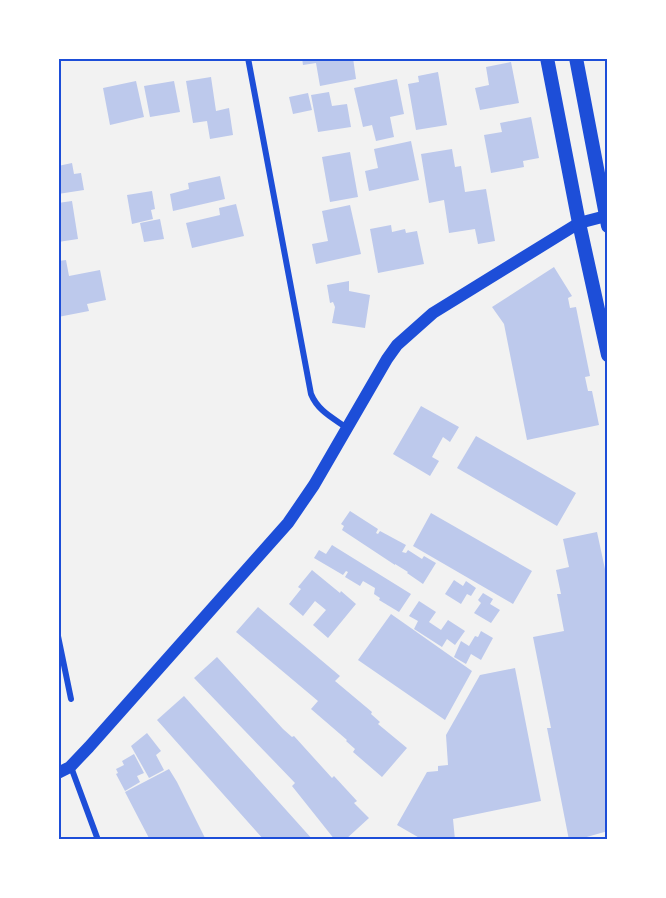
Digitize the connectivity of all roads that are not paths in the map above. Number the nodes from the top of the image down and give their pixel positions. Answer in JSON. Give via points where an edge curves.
{"nodes":[{"id":1,"x":248,"y":58,"type":"edge"},
{"id":2,"x":547,"y":58,"type":"edge"},
{"id":3,"x":576,"y":58,"type":"edge"},
{"id":4,"x":607,"y":221,"type":"edge"},
{"id":5,"x":579,"y":223,"type":"junction"},
{"id":6,"x":608,"y":356,"type":"edge"},
{"id":7,"x":347,"y":429,"type":"junction"},
{"id":8,"x":58,"y":636,"type":"edge"},
{"id":9,"x":71,"y":699,"type":"dead end"},
{"id":10,"x":70,"y":767,"type":"junction"},
{"id":11,"x":58,"y":773,"type":"edge"},
{"id":12,"x":98,"y":840,"type":"edge"}],
"edges":[{"from":1,"to":7,"type":"street","via":[[309,384],[315,403]]},
{"from":2,"to":5,"type":"main road"},
{"from":3,"to":4,"type":"main road"},
{"from":4,"to":5,"type":"main road"},
{"from":5,"to":6,"type":"main road"},
{"from":5,"to":7,"type":"main road","via":[[433,313],[413,330],[387,358]]},
{"from":7,"to":10,"type":"main road","via":[[288,523]]},
{"from":8,"to":9,"type":"street"},
{"from":10,"to":11,"type":"main road"},
{"from":10,"to":12,"type":"street"}]}
